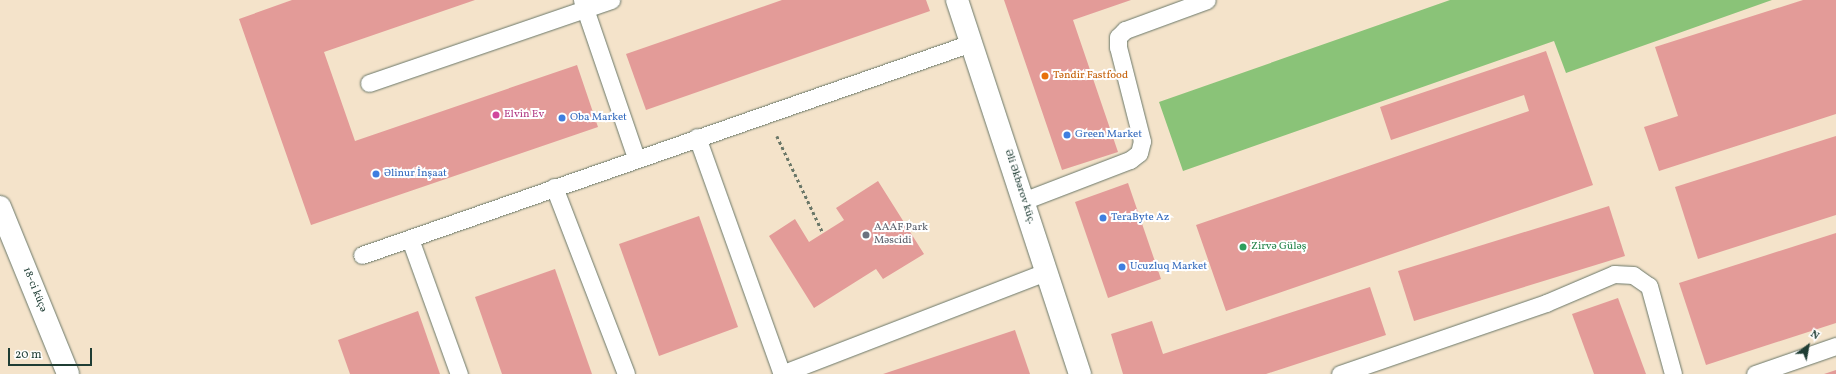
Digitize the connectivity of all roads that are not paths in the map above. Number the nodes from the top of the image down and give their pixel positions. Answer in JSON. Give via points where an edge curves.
{"nodes":[{"id":1,"x":611,"y":0,"type":"edge"},
{"id":2,"x":957,"y":0,"type":"edge"},
{"id":3,"x":1207,"y":0,"type":"edge"},
{"id":4,"x":584,"y":4,"type":"edge"},
{"id":5,"x":971,"y":43,"type":"junction"},
{"id":6,"x":369,"y":83,"type":"dead end"},
{"id":7,"x":698,"y":137,"type":"junction"},
{"id":8,"x":636,"y":158,"type":"junction"},
{"id":9,"x":554,"y":188,"type":"junction"},
{"id":10,"x":1023,"y":201,"type":"junction"},
{"id":11,"x":0,"y":207,"type":"edge"},
{"id":12,"x":410,"y":239,"type":"junction"},
{"id":13,"x":362,"y":255,"type":"dead end"},
{"id":14,"x":1046,"y":272,"type":"junction"},
{"id":15,"x":1836,"y":346,"type":"edge"},
{"id":16,"x":68,"y":374,"type":"edge"},
{"id":17,"x":459,"y":374,"type":"edge"},
{"id":18,"x":626,"y":374,"type":"edge"},
{"id":19,"x":782,"y":374,"type":"edge"},
{"id":20,"x":1080,"y":374,"type":"edge"},
{"id":21,"x":1340,"y":374,"type":"edge"},
{"id":22,"x":1673,"y":374,"type":"edge"},
{"id":23,"x":1755,"y":374,"type":"edge"}],
"edges":[{"from":1,"to":4,"type":"lane"},
{"from":2,"to":5,"type":"street","name":"Əli Əkbərov küç."},
{"from":3,"to":10,"type":"lane","via":[[1126,30],[1118,37],[1118,47],[1142,142],[1138,153],[1130,160]]},
{"from":4,"to":6,"type":"lane"},
{"from":4,"to":8,"type":"lane"},
{"from":5,"to":7,"type":"lane"},
{"from":5,"to":10,"type":"street","name":"Əli Əkbərov küç."},
{"from":7,"to":8,"type":"lane"},
{"from":7,"to":19,"type":"lane"},
{"from":8,"to":9,"type":"lane"},
{"from":9,"to":12,"type":"lane"},
{"from":9,"to":18,"type":"lane"},
{"from":10,"to":14,"type":"street","name":"Əli Əkbərov küç."},
{"from":11,"to":16,"type":"street","name":"18-ci küçə"},
{"from":12,"to":13,"type":"lane"},
{"from":12,"to":17,"type":"lane"},
{"from":14,"to":19,"type":"lane"},
{"from":14,"to":20,"type":"street","name":"Əli Əkbərov küç."},
{"from":15,"to":23,"type":"lane"},
{"from":21,"to":22,"type":"lane","via":[[1546,303],[1614,274],[1633,275],[1649,286]]}]}
